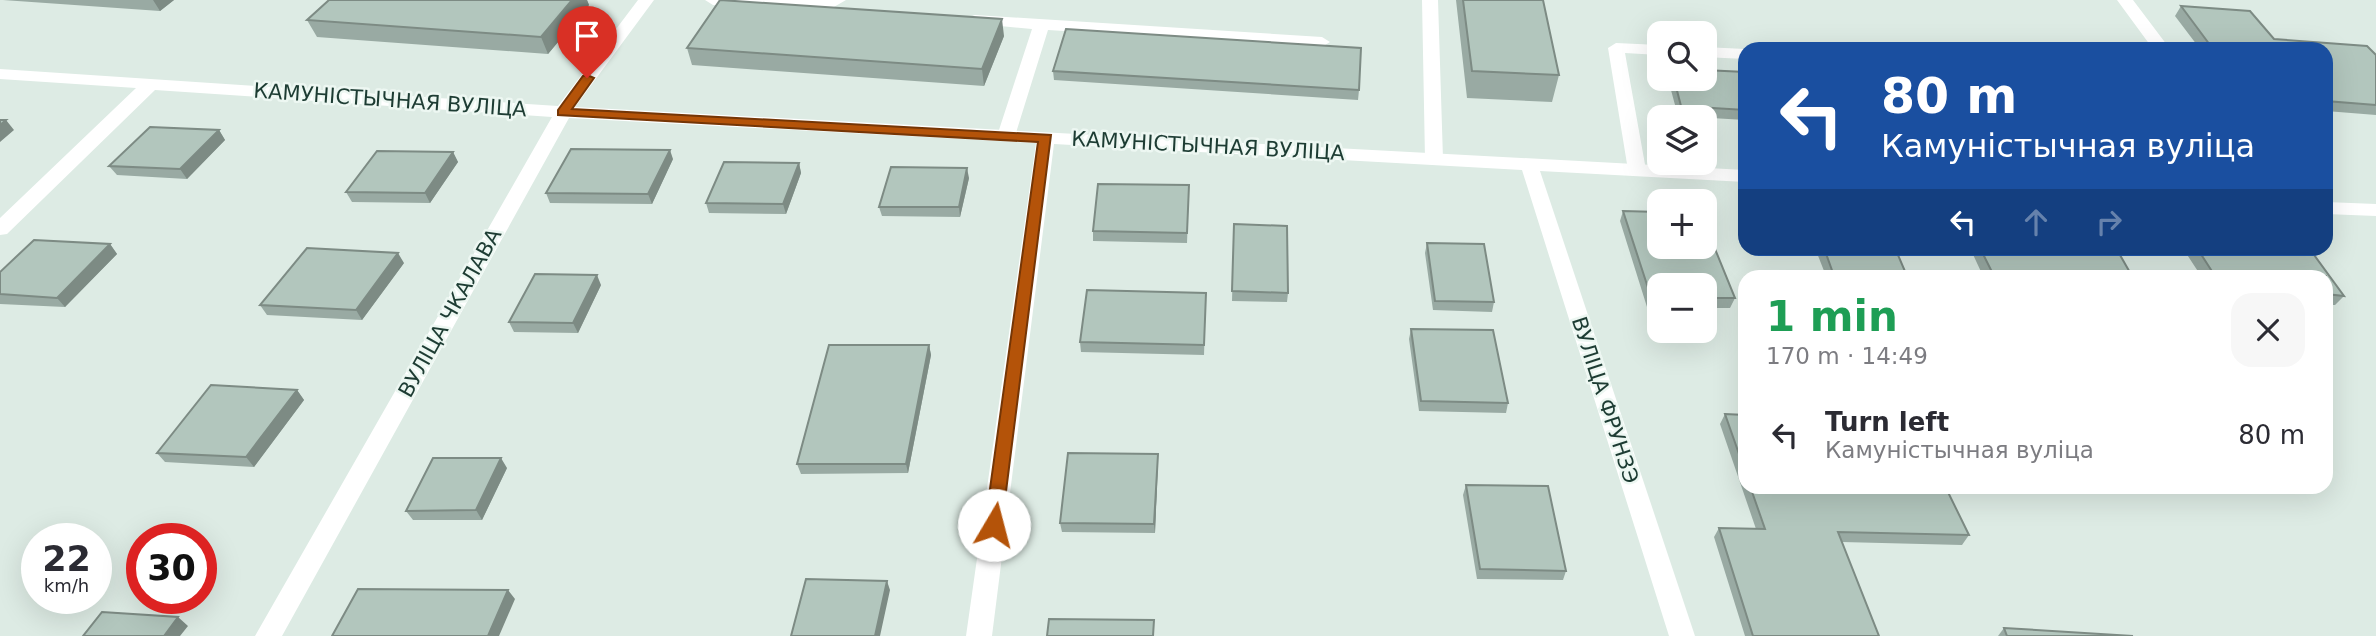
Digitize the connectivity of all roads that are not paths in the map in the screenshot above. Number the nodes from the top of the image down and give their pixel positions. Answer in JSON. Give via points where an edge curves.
{"nodes":[{"id":1,"x":646,"y":0,"type":"edge"},
{"id":2,"x":713,"y":0,"type":"edge"},
{"id":3,"x":838,"y":0,"type":"edge"},
{"id":4,"x":1430,"y":0,"type":"edge"},
{"id":5,"x":2125,"y":0,"type":"edge"},
{"id":6,"x":959,"y":19,"type":"edge"},
{"id":7,"x":1042,"y":25,"type":"junction"},
{"id":8,"x":1322,"y":42,"type":"edge"},
{"id":9,"x":2157,"y":42,"type":"edge"},
{"id":10,"x":1647,"y":49,"type":"edge"},
{"id":11,"x":1717,"y":53,"type":"edge"},
{"id":12,"x":1738,"y":54,"type":"edge"},
{"id":13,"x":0,"y":74,"type":"edge"},
{"id":14,"x":152,"y":83,"type":"junction"},
{"id":15,"x":563,"y":113,"type":"junction"},
{"id":16,"x":1006,"y":136,"type":"junction"},
{"id":17,"x":1046,"y":138,"type":"junction"},
{"id":18,"x":1434,"y":159,"type":"junction"},
{"id":19,"x":1529,"y":164,"type":"junction"},
{"id":20,"x":1637,"y":170,"type":"junction"},
{"id":21,"x":1738,"y":176,"type":"edge"},
{"id":22,"x":2333,"y":208,"type":"edge"},
{"id":23,"x":2376,"y":210,"type":"edge"},
{"id":24,"x":0,"y":229,"type":"edge"},
{"id":25,"x":268,"y":636,"type":"edge"},
{"id":26,"x":979,"y":636,"type":"edge"},
{"id":27,"x":1682,"y":636,"type":"edge"}],
"edges":[{"from":1,"to":15,"type":"street","name":"ВУЛІЦА ЧКАЛАВА"},
{"from":2,"to":3,"type":"street","via":[[827,6]]},
{"from":4,"to":18,"type":"street"},
{"from":5,"to":9,"type":"street"},
{"from":6,"to":7,"type":"street"},
{"from":7,"to":8,"type":"street"},
{"from":7,"to":16,"type":"street"},
{"from":10,"to":20,"type":"street","via":[[1616,48]]},
{"from":11,"to":12,"type":"street"},
{"from":13,"to":14,"type":"street","name":"КАМУНІСТЫЧНАЯ ВУЛІЦА"},
{"from":14,"to":15,"type":"street","name":"КАМУНІСТЫЧНАЯ ВУЛІЦА"},
{"from":14,"to":24,"type":"street"},
{"from":15,"to":16,"type":"street","name":"КАМУНІСТЫЧНАЯ ВУЛІЦА"},
{"from":15,"to":25,"type":"street","name":"ВУЛІЦА ЧКАЛАВА"},
{"from":16,"to":17,"type":"street","name":"КАМУНІСТЫЧНАЯ ВУЛІЦА"},
{"from":17,"to":18,"type":"street","name":"КАМУНІСТЫЧНАЯ ВУЛІЦА"},
{"from":17,"to":26,"type":"street"},
{"from":18,"to":19,"type":"street","name":"КАМУНІСТЫЧНАЯ ВУЛІЦА"},
{"from":19,"to":20,"type":"street","name":"КАМУНІСТЫЧНАЯ ВУЛІЦА"},
{"from":19,"to":27,"type":"street","name":"ВУЛІЦА ФРУНЗЭ"},
{"from":20,"to":21,"type":"street","name":"КАМУНІСТЫЧНАЯ ВУЛІЦА"},
{"from":22,"to":23,"type":"street"}]}
